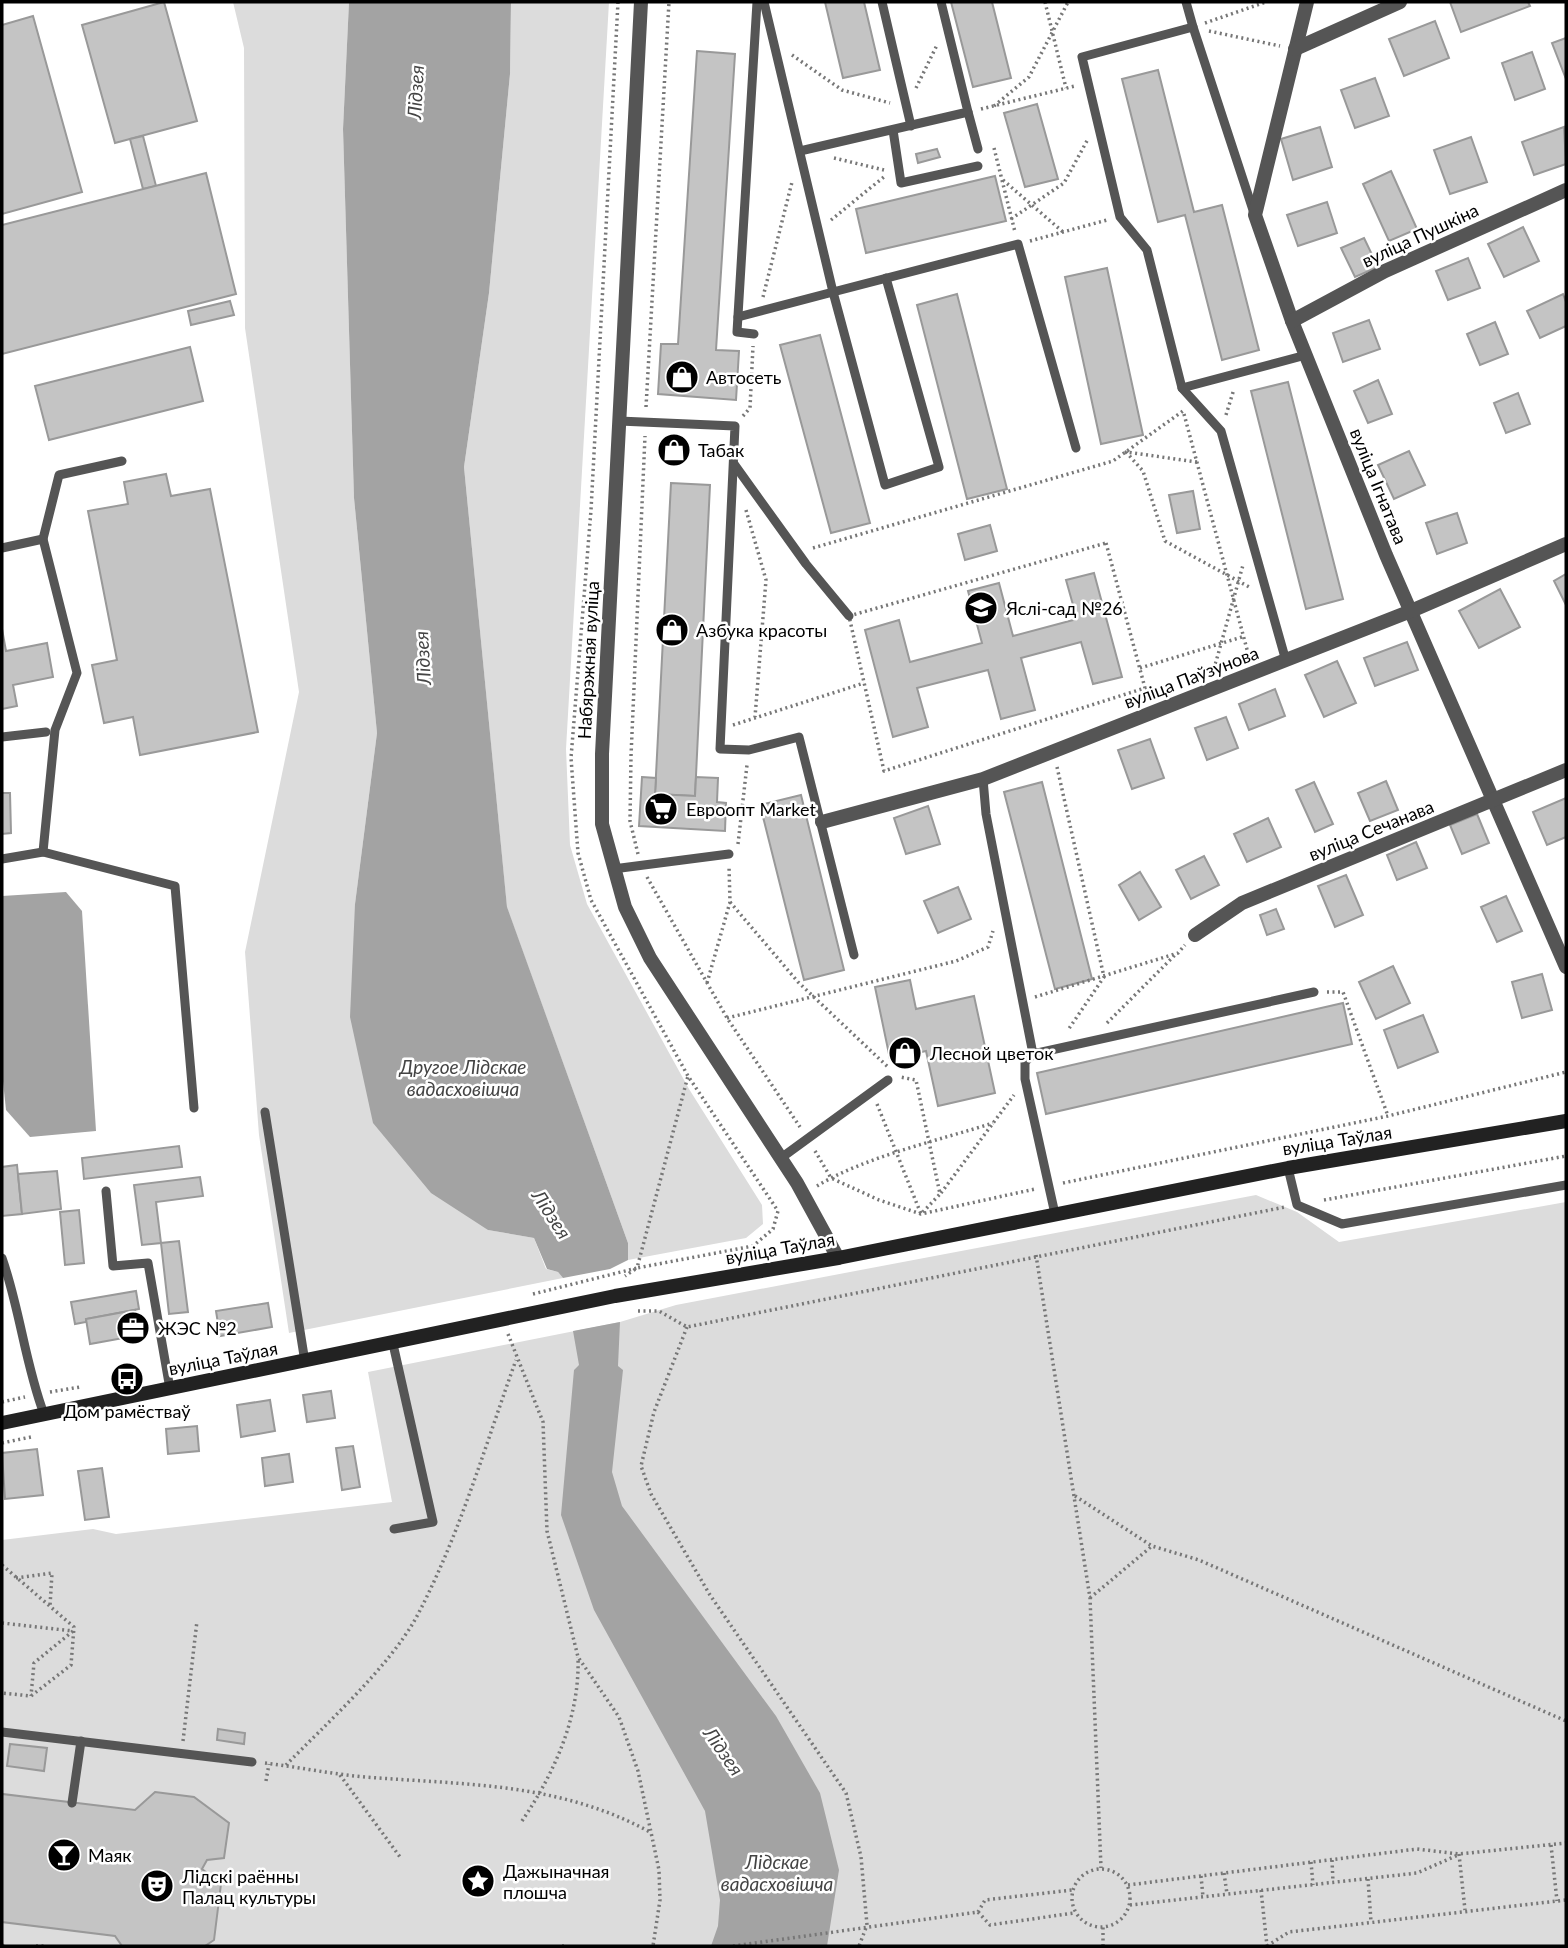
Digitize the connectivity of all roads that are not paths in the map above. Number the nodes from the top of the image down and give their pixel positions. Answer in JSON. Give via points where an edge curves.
{"nodes":[{"id":1,"x":641,"y":2,"type":"edge"},
{"id":2,"x":757,"y":2,"type":"edge"},
{"id":3,"x":764,"y":2,"type":"edge"},
{"id":4,"x":882,"y":2,"type":"edge"},
{"id":5,"x":941,"y":2,"type":"edge"},
{"id":6,"x":1186,"y":2,"type":"edge"},
{"id":7,"x":1307,"y":2,"type":"edge"},
{"id":8,"x":1400,"y":2,"type":"edge"},
{"id":9,"x":1193,"y":27,"type":"junction"},
{"id":10,"x":1295,"y":49,"type":"junction"},
{"id":11,"x":968,"y":112,"type":"junction"},
{"id":12,"x":911,"y":126,"type":"junction"},
{"id":13,"x":893,"y":130,"type":"junction"},
{"id":14,"x":978,"y":149,"type":"dead end"},
{"id":15,"x":800,"y":151,"type":"junction"},
{"id":16,"x":978,"y":166,"type":"dead end"},
{"id":17,"x":1566,"y":190,"type":"edge"},
{"id":18,"x":1255,"y":215,"type":"junction"},
{"id":19,"x":886,"y":278,"type":"junction"},
{"id":20,"x":833,"y":292,"type":"junction"},
{"id":21,"x":738,"y":317,"type":"junction"},
{"id":22,"x":1292,"y":321,"type":"junction"},
{"id":23,"x":754,"y":334,"type":"road end"},
{"id":24,"x":1306,"y":355,"type":"junction"},
{"id":25,"x":1182,"y":388,"type":"junction"},
{"id":26,"x":619,"y":421,"type":"junction"},
{"id":27,"x":1076,"y":448,"type":"dead end"},
{"id":28,"x":122,"y":461,"type":"dead end"},
{"id":29,"x":734,"y":464,"type":"junction"},
{"id":30,"x":43,"y":539,"type":"junction"},
{"id":31,"x":1566,"y":544,"type":"edge"},
{"id":32,"x":2,"y":548,"type":"edge"},
{"id":33,"x":1411,"y":611,"type":"junction"},
{"id":34,"x":849,"y":616,"type":"road end"},
{"id":35,"x":1286,"y":661,"type":"junction"},
{"id":36,"x":46,"y":732,"type":"dead end"},
{"id":37,"x":2,"y":737,"type":"edge"},
{"id":38,"x":1566,"y":770,"type":"edge"},
{"id":39,"x":984,"y":779,"type":"junction"},
{"id":40,"x":1494,"y":800,"type":"junction"},
{"id":41,"x":822,"y":822,"type":"junction"},
{"id":42,"x":43,"y":852,"type":"junction"},
{"id":43,"x":729,"y":854,"type":"road end"},
{"id":44,"x":2,"y":859,"type":"edge"},
{"id":45,"x":613,"y":869,"type":"junction"},
{"id":46,"x":1195,"y":935,"type":"road end"},
{"id":47,"x":854,"y":955,"type":"dead end"},
{"id":48,"x":1566,"y":967,"type":"edge"},
{"id":49,"x":1314,"y":992,"type":"road end"},
{"id":50,"x":1033,"y":1054,"type":"junction"},
{"id":51,"x":888,"y":1080,"type":"dead end"},
{"id":52,"x":194,"y":1108,"type":"dead end"},
{"id":53,"x":265,"y":1112,"type":"dead end"},
{"id":54,"x":1566,"y":1121,"type":"edge"},
{"id":55,"x":781,"y":1158,"type":"junction"},
{"id":56,"x":1288,"y":1168,"type":"junction"},
{"id":57,"x":1566,"y":1185,"type":"edge"},
{"id":58,"x":106,"y":1191,"type":"dead end"},
{"id":59,"x":1055,"y":1214,"type":"junction"},
{"id":60,"x":2,"y":1258,"type":"edge"},
{"id":61,"x":838,"y":1258,"type":"junction"},
{"id":62,"x":393,"y":1344,"type":"junction"},
{"id":63,"x":305,"y":1362,"type":"junction"},
{"id":64,"x":170,"y":1389,"type":"junction"},
{"id":65,"x":44,"y":1414,"type":"junction"},
{"id":66,"x":2,"y":1423,"type":"edge"},
{"id":67,"x":394,"y":1529,"type":"dead end"},
{"id":68,"x":2,"y":1732,"type":"edge"},
{"id":69,"x":81,"y":1741,"type":"junction"},
{"id":70,"x":252,"y":1762,"type":"road end"},
{"id":71,"x":72,"y":1803,"type":"dead end"}],
"edges":[{"from":1,"to":26,"type":"street","name":"Набярэжная вуліца"},
{"from":2,"to":21,"type":"lane"},
{"from":3,"to":15,"type":"lane"},
{"from":4,"to":12,"type":"lane"},
{"from":5,"to":11,"type":"lane"},
{"from":6,"to":9,"type":"lane"},
{"from":7,"to":10,"type":"street"},
{"from":8,"to":10,"type":"street"},
{"from":9,"to":18,"type":"lane"},
{"from":9,"to":25,"type":"lane","via":[[1082,57],[1119,217],[1147,250]]},
{"from":10,"to":18,"type":"street"},
{"from":11,"to":12,"type":"lane"},
{"from":11,"to":14,"type":"lane"},
{"from":12,"to":13,"type":"lane"},
{"from":13,"to":15,"type":"lane"},
{"from":13,"to":16,"type":"lane","via":[[901,183]]},
{"from":15,"to":20,"type":"lane"},
{"from":17,"to":22,"type":"street","name":"вуліца Пушкіна","via":[[1385,271]]},
{"from":18,"to":22,"type":"street","name":"вуліца Ігнатава"},
{"from":19,"to":20,"type":"lane"},
{"from":19,"to":20,"type":"lane","via":[[939,467],[885,485]]},
{"from":19,"to":27,"type":"lane","via":[[1018,244]]},
{"from":20,"to":21,"type":"lane"},
{"from":21,"to":23,"type":"lane","via":[[737,332]]},
{"from":22,"to":24,"type":"street","name":"вуліца Ігнатава"},
{"from":24,"to":25,"type":"lane"},
{"from":24,"to":33,"type":"street","name":"вуліца Ігнатава"},
{"from":25,"to":35,"type":"lane","via":[[1221,430]]},
{"from":26,"to":29,"type":"lane","via":[[735,426]]},
{"from":26,"to":45,"type":"street","name":"Набярэжная вуліца","via":[[601,788],[602,824]]},
{"from":28,"to":30,"type":"lane","via":[[59,475]]},
{"from":29,"to":34,"type":"lane"},
{"from":29,"to":41,"type":"lane","via":[[720,749],[749,750],[799,737]]},
{"from":30,"to":32,"type":"lane"},
{"from":30,"to":42,"type":"lane","via":[[77,673],[55,730]]},
{"from":31,"to":33,"type":"street","name":"вуліца Паўзунова"},
{"from":33,"to":35,"type":"street","name":"вуліца Паўзунова"},
{"from":33,"to":40,"type":"street","name":"вуліца Ігнатава"},
{"from":35,"to":39,"type":"street","name":"вуліца Паўзунова"},
{"from":36,"to":37,"type":"lane"},
{"from":38,"to":40,"type":"street","name":"вуліца Сечанава"},
{"from":39,"to":41,"type":"street","name":"вуліца Паўзунова"},
{"from":39,"to":50,"type":"lane","via":[[986,814]]},
{"from":40,"to":46,"type":"street","name":"вуліца Сечанава","via":[[1242,903]]},
{"from":40,"to":48,"type":"street","name":"вуліца Ігнатава"},
{"from":41,"to":47,"type":"lane"},
{"from":42,"to":44,"type":"lane"},
{"from":42,"to":52,"type":"lane","via":[[175,886]]},
{"from":43,"to":45,"type":"lane"},
{"from":45,"to":55,"type":"street","name":"Набярэжная вуліца","via":[[650,958]]},
{"from":49,"to":50,"type":"lane"},
{"from":50,"to":59,"type":"lane","via":[[1026,1062],[1025,1079]]},
{"from":51,"to":55,"type":"lane"},
{"from":53,"to":63,"type":"lane"},
{"from":54,"to":56,"type":"main road","name":"вуліца Таўлая"},
{"from":55,"to":61,"type":"street","name":"Набярэжная вуліца"},
{"from":56,"to":57,"type":"lane","via":[[1297,1205],[1342,1223]]},
{"from":56,"to":59,"type":"main road","name":"вуліца Таўлая"},
{"from":58,"to":64,"type":"lane","via":[[113,1266],[148,1263]]},
{"from":59,"to":61,"type":"main road","name":"вуліца Таўлая"},
{"from":60,"to":65,"type":"lane"},
{"from":61,"to":62,"type":"main road","name":"вуліца Таўлая","via":[[615,1296]]},
{"from":62,"to":63,"type":"main road","name":"вуліца Таўлая"},
{"from":62,"to":67,"type":"lane","via":[[433,1522]]},
{"from":63,"to":64,"type":"main road","name":"вуліца Таўлая"},
{"from":64,"to":65,"type":"main road","name":"вуліца Таўлая"},
{"from":65,"to":66,"type":"main road","name":"вуліца Таўлая"},
{"from":68,"to":69,"type":"lane"},
{"from":69,"to":70,"type":"lane"},
{"from":69,"to":71,"type":"lane"}]}
